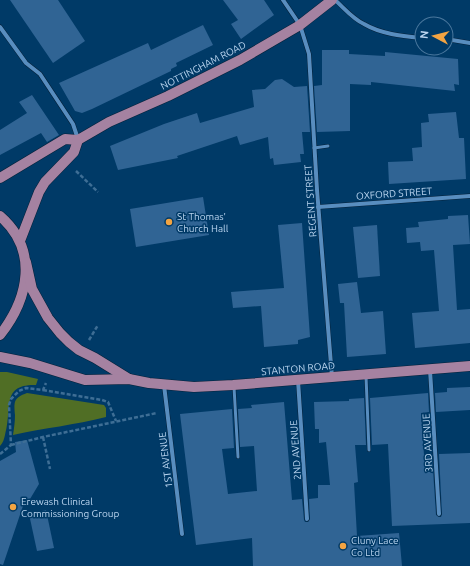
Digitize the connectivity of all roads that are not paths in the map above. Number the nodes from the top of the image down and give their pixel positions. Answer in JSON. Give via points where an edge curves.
{"nodes":[{"id":1,"x":283,"y":0,"type":"edge"},
{"id":2,"x":332,"y":0,"type":"edge"},
{"id":3,"x":335,"y":0,"type":"edge"},
{"id":4,"x":300,"y":25,"type":"junction"},
{"id":5,"x":0,"y":27,"type":"edge"},
{"id":6,"x":414,"y":37,"type":"edge"},
{"id":7,"x":454,"y":41,"type":"edge"},
{"id":8,"x":470,"y":44,"type":"edge"},
{"id":9,"x":78,"y":140,"type":"junction"},
{"id":10,"x":328,"y":146,"type":"dead end"},
{"id":11,"x":314,"y":148,"type":"junction"},
{"id":12,"x":0,"y":178,"type":"edge"},
{"id":13,"x":470,"y":196,"type":"edge"},
{"id":14,"x":318,"y":207,"type":"junction"},
{"id":15,"x":0,"y":216,"type":"edge"},
{"id":16,"x":20,"y":241,"type":"junction"},
{"id":17,"x":26,"y":262,"type":"junction"},
{"id":18,"x":0,"y":335,"type":"edge"},
{"id":19,"x":0,"y":357,"type":"edge"},
{"id":20,"x":470,"y":366,"type":"edge"},
{"id":21,"x":430,"y":370,"type":"junction"},
{"id":22,"x":366,"y":375,"type":"junction"},
{"id":23,"x":332,"y":378,"type":"junction"},
{"id":24,"x":129,"y":379,"type":"junction"},
{"id":25,"x":298,"y":380,"type":"junction"},
{"id":26,"x":164,"y":384,"type":"junction"},
{"id":27,"x":233,"y":385,"type":"junction"},
{"id":28,"x":369,"y":450,"type":"dead end"},
{"id":29,"x":238,"y":457,"type":"dead end"},
{"id":30,"x":439,"y":514,"type":"dead end"},
{"id":31,"x":307,"y":519,"type":"dead end"},
{"id":32,"x":182,"y":534,"type":"dead end"}],
"edges":[{"from":1,"to":4,"type":"street","name":"REGENT STREET"},
{"from":2,"to":4,"type":"main road","name":"NOTTINGHAM ROAD"},
{"from":3,"to":6,"type":"street","via":[[356,19],[373,29]]},
{"from":4,"to":9,"type":"main road","name":"NOTTINGHAM ROAD","via":[[240,60],[109,122]]},
{"from":4,"to":11,"type":"street","name":"REGENT STREET","via":[[309,54]]},
{"from":5,"to":9,"type":"street","via":[[26,62],[40,74],[73,124]]},
{"from":7,"to":8,"type":"street"},
{"from":9,"to":12,"type":"main road","name":"NOTTINGHAM ROAD","via":[[65,139]]},
{"from":9,"to":16,"type":"main road","via":[[74,152],[45,182],[39,192]]},
{"from":10,"to":11,"type":"lane"},
{"from":11,"to":14,"type":"street","name":"REGENT STREET"},
{"from":13,"to":14,"type":"street","name":"OXFORD STREET"},
{"from":14,"to":23,"type":"street","name":"REGENT STREET"},
{"from":15,"to":16,"type":"main road"},
{"from":16,"to":17,"type":"main road","name":"STANTON ROAD"},
{"from":17,"to":18,"type":"main road","via":[[21,298],[9,324]]},
{"from":17,"to":24,"type":"main road","name":"STANTON ROAD","via":[[32,289],[48,318],[60,333],[79,350]]},
{"from":19,"to":24,"type":"main road","name":"STANTON ROAD","via":[[30,363],[84,380]]},
{"from":20,"to":21,"type":"main road","name":"STANTON ROAD"},
{"from":21,"to":22,"type":"main road","name":"STANTON ROAD"},
{"from":21,"to":30,"type":"street","name":"3RD AVENUE"},
{"from":22,"to":23,"type":"main road","name":"STANTON ROAD"},
{"from":22,"to":28,"type":"lane"},
{"from":23,"to":25,"type":"main road","name":"STANTON ROAD"},
{"from":24,"to":26,"type":"main road","name":"STANTON ROAD"},
{"from":25,"to":27,"type":"main road","name":"STANTON ROAD"},
{"from":25,"to":31,"type":"street","name":"2ND AVENUE"},
{"from":26,"to":27,"type":"main road","name":"STANTON ROAD","via":[[194,387]]},
{"from":26,"to":32,"type":"street","name":"1ST AVENUE"},
{"from":27,"to":29,"type":"lane"}]}
